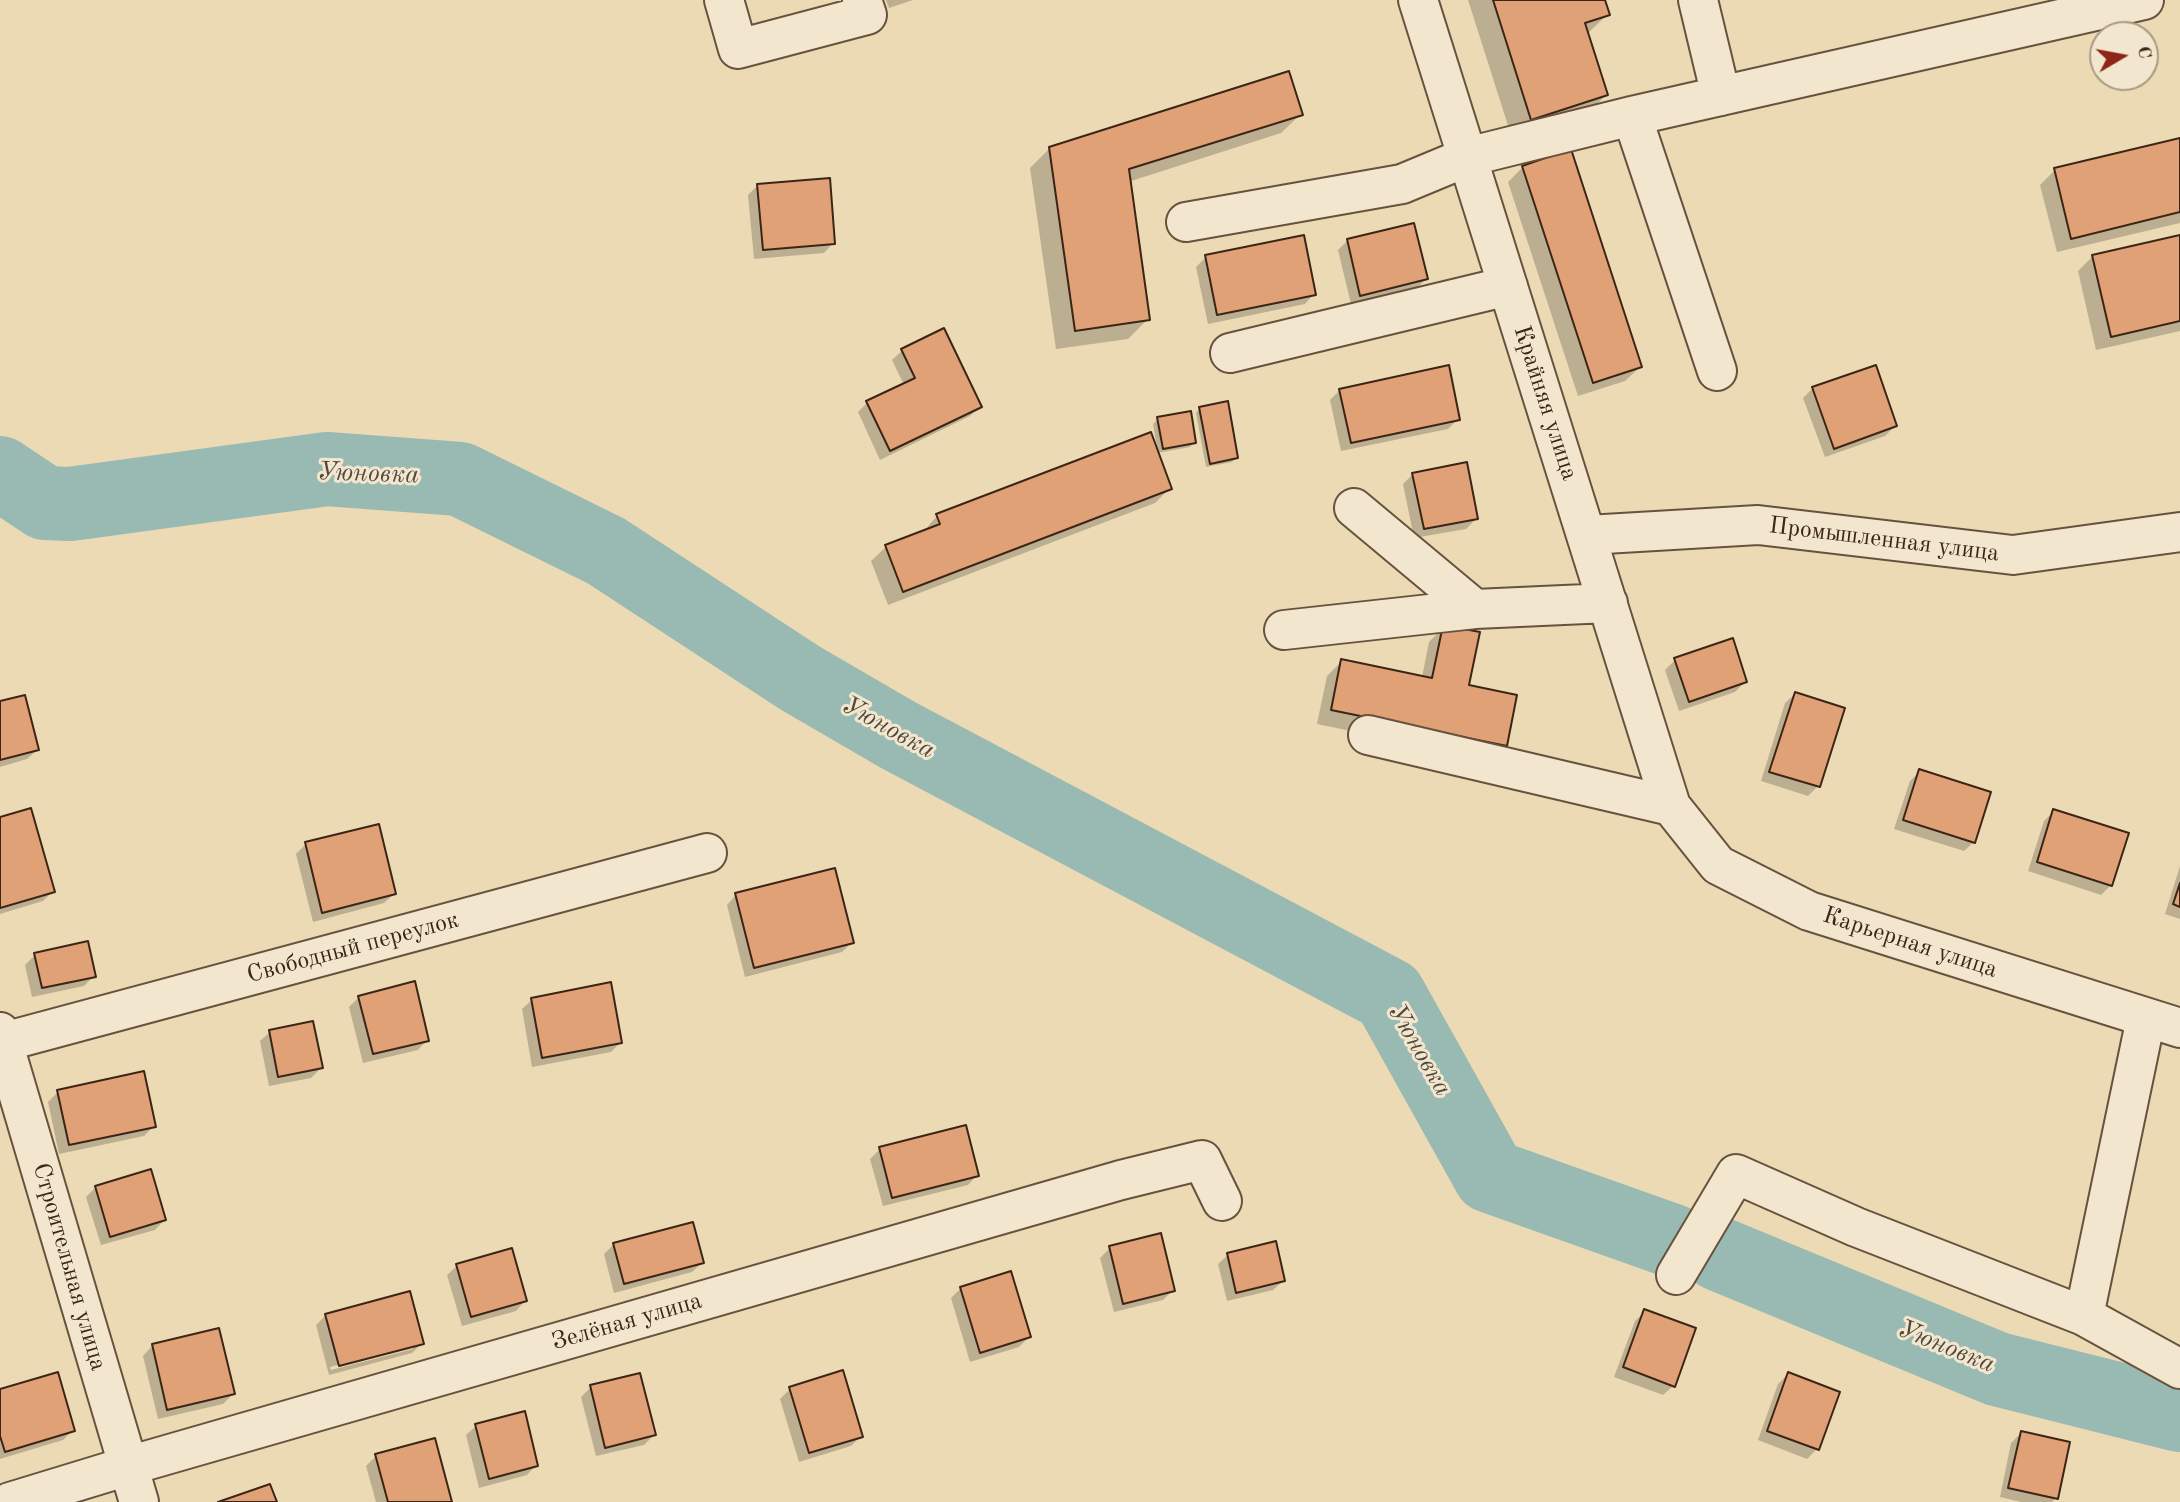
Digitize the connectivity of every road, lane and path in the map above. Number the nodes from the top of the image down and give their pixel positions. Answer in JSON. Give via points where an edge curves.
{"nodes":[{"id":1,"x":724,"y":0,"type":"edge"},
{"id":2,"x":862,"y":0,"type":"edge"},
{"id":3,"x":1418,"y":0,"type":"edge"},
{"id":4,"x":1698,"y":0,"type":"edge"},
{"id":5,"x":2144,"y":0,"type":"edge"},
{"id":6,"x":1721,"y":96,"type":"junction"},
{"id":7,"x":1632,"y":116,"type":"junction"},
{"id":8,"x":1467,"y":157,"type":"junction"},
{"id":9,"x":1186,"y":222,"type":"dead end"},
{"id":10,"x":1508,"y":286,"type":"junction"},
{"id":11,"x":1230,"y":353,"type":"dead end"},
{"id":12,"x":1717,"y":371,"type":"dead end"},
{"id":13,"x":1354,"y":508,"type":"dead end"},
{"id":14,"x":2180,"y":532,"type":"edge"},
{"id":15,"x":1587,"y":535,"type":"junction"},
{"id":16,"x":1608,"y":603,"type":"junction"},
{"id":17,"x":1475,"y":608,"type":"junction"},
{"id":18,"x":1284,"y":630,"type":"dead end"},
{"id":19,"x":1368,"y":735,"type":"dead end"},
{"id":20,"x":1671,"y":806,"type":"junction"},
{"id":21,"x":707,"y":853,"type":"dead end"},
{"id":22,"x":2163,"y":1023,"type":"edge"},
{"id":23,"x":1,"y":1039,"type":"edge"},
{"id":24,"x":1222,"y":1201,"type":"dead end"},
{"id":25,"x":1676,"y":1275,"type":"dead end"},
{"id":26,"x":2084,"y":1316,"type":"junction"},
{"id":27,"x":2180,"y":1368,"type":"edge"},
{"id":28,"x":128,"y":1466,"type":"junction"},
{"id":29,"x":10,"y":1502,"type":"edge"},
{"id":30,"x":139,"y":1502,"type":"edge"}],
"edges":[{"from":1,"to":2,"type":"street","via":[[738,49],[867,15]]},
{"from":3,"to":8,"type":"street","name":"Крайняя улица"},
{"from":4,"to":6,"type":"street"},
{"from":5,"to":6,"type":"street"},
{"from":6,"to":7,"type":"street"},
{"from":7,"to":8,"type":"street"},
{"from":7,"to":12,"type":"street"},
{"from":8,"to":9,"type":"street","via":[[1402,184]]},
{"from":8,"to":10,"type":"street","name":"Крайняя улица"},
{"from":10,"to":11,"type":"street"},
{"from":10,"to":15,"type":"street","name":"Крайняя улица"},
{"from":13,"to":17,"type":"street"},
{"from":14,"to":15,"type":"street","name":"Промышленная улица","via":[[2013,555],[1758,525]]},
{"from":15,"to":16,"type":"street","name":"Крайняя улица"},
{"from":16,"to":17,"type":"street"},
{"from":16,"to":20,"type":"street","name":"Крайняя улица"},
{"from":17,"to":18,"type":"street"},
{"from":19,"to":20,"type":"street"},
{"from":20,"to":22,"type":"street","name":"Карьерная улица","via":[[1718,865],[1809,911]]},
{"from":21,"to":23,"type":"street","name":"Свободный переулок"},
{"from":22,"to":26,"type":"street"},
{"from":23,"to":28,"type":"street","name":"Строительная улица"},
{"from":24,"to":28,"type":"street","name":"Зелёная улица","via":[[1202,1160]]},
{"from":25,"to":26,"type":"street","via":[[1736,1174],[1856,1227]]},
{"from":26,"to":27,"type":"street"},
{"from":28,"to":29,"type":"street","name":"Зелёная улица"},
{"from":28,"to":30,"type":"street","name":"Строительная улица"}]}
